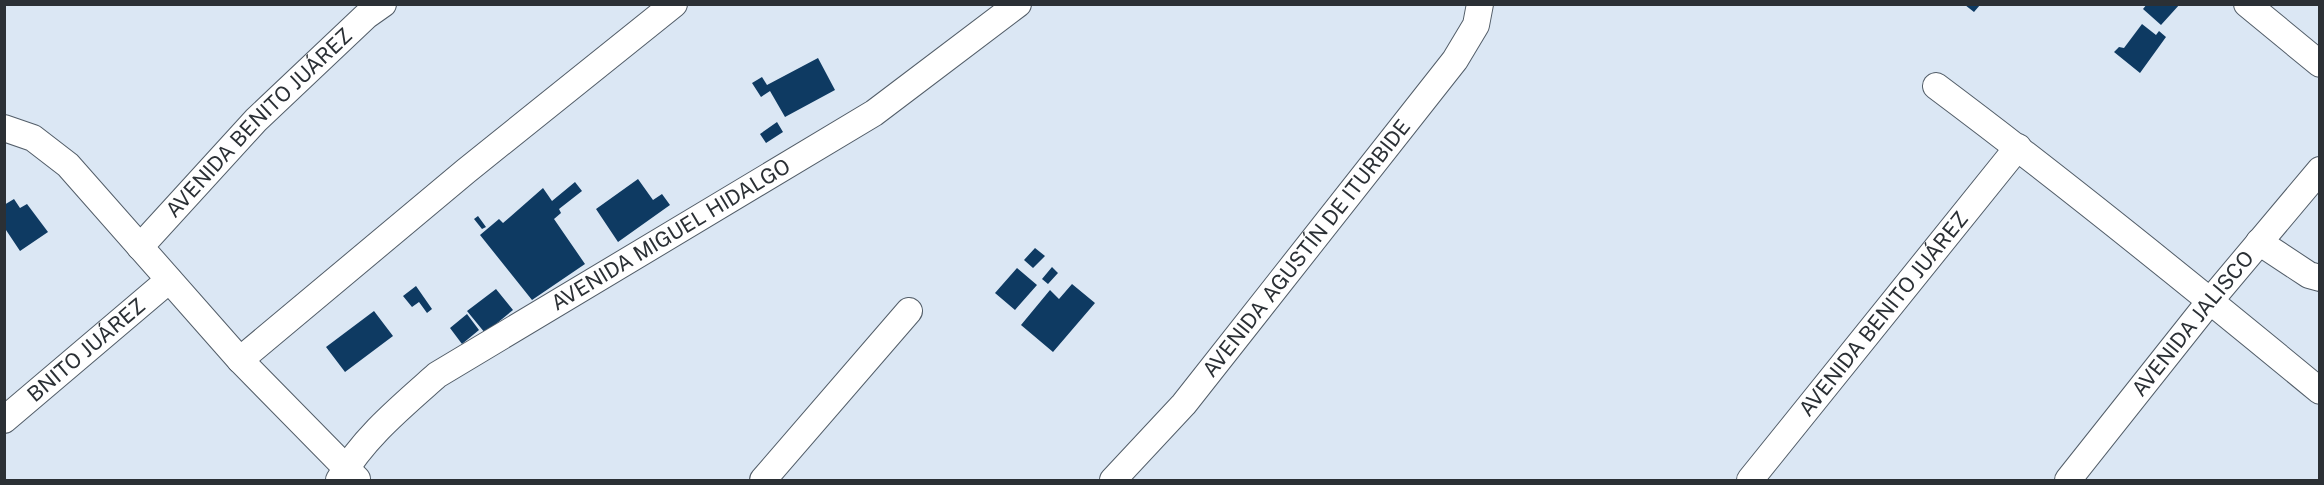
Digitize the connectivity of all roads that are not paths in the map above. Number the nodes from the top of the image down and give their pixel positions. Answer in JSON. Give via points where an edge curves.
{"nodes":[{"id":1,"x":383,"y":4,"type":"edge"},
{"id":2,"x":674,"y":4,"type":"edge"},
{"id":3,"x":1018,"y":4,"type":"edge"},
{"id":4,"x":1480,"y":4,"type":"edge"},
{"id":5,"x":2247,"y":4,"type":"edge"},
{"id":6,"x":2319,"y":64,"type":"edge"},
{"id":7,"x":1936,"y":86,"type":"dead end"},
{"id":8,"x":4,"y":128,"type":"edge"},
{"id":9,"x":2018,"y":147,"type":"junction"},
{"id":10,"x":2319,"y":170,"type":"edge"},
{"id":11,"x":2259,"y":242,"type":"junction"},
{"id":12,"x":140,"y":247,"type":"junction"},
{"id":13,"x":2319,"y":278,"type":"edge"},
{"id":14,"x":169,"y":280,"type":"junction"},
{"id":15,"x":2210,"y":301,"type":"junction"},
{"id":16,"x":909,"y":310,"type":"dead end"},
{"id":17,"x":240,"y":360,"type":"junction"},
{"id":18,"x":2319,"y":391,"type":"edge"},
{"id":19,"x":4,"y":420,"type":"edge"},
{"id":20,"x":348,"y":477,"type":"edge"},
{"id":21,"x":763,"y":480,"type":"edge"},
{"id":22,"x":1113,"y":480,"type":"edge"},
{"id":23,"x":1750,"y":480,"type":"edge"},
{"id":24,"x":2068,"y":480,"type":"edge"}],
"edges":[{"from":1,"to":12,"type":"street","name":"AVENIDA BENITO JUÁREZ","via":[[256,120]]},
{"from":2,"to":17,"type":"street"},
{"from":3,"to":20,"type":"street","name":"AVENIDA MIGUEL HIDALGO","via":[[874,113],[437,375],[382,424]]},
{"from":4,"to":22,"type":"street","name":"AVENIDA AGUSTÍN DE ITURBIDE","via":[[1476,25],[1455,60],[1184,404]]},
{"from":5,"to":6,"type":"street"},
{"from":7,"to":9,"type":"street"},
{"from":8,"to":12,"type":"street","via":[[33,138],[68,165]]},
{"from":9,"to":15,"type":"street"},
{"from":9,"to":23,"type":"street","name":"AVENIDA BENITO JUÁREZ"},
{"from":10,"to":11,"type":"street","name":"AVENIDA JALISCO"},
{"from":11,"to":13,"type":"street"},
{"from":11,"to":15,"type":"street","name":"AVENIDA JALISCO"},
{"from":12,"to":14,"type":"street"},
{"from":14,"to":17,"type":"street"},
{"from":14,"to":19,"type":"street","name":"BNITO JUÁREZ"},
{"from":15,"to":18,"type":"street"},
{"from":15,"to":24,"type":"street","name":"AVENIDA JALISCO"},
{"from":16,"to":21,"type":"street"},
{"from":17,"to":20,"type":"street"}]}
